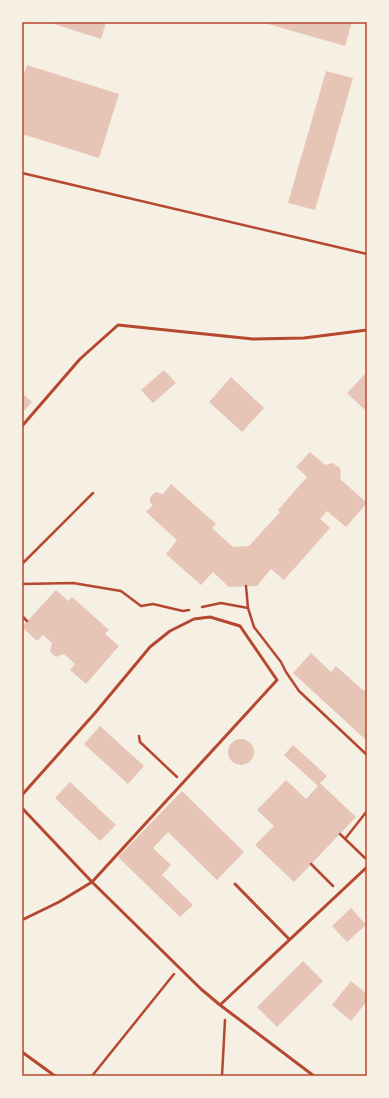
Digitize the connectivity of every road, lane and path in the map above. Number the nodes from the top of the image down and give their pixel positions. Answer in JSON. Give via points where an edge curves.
{"nodes":[{"id":1,"x":22,"y":172,"type":"edge"},
{"id":2,"x":367,"y":254,"type":"edge"},
{"id":3,"x":367,"y":330,"type":"edge"},
{"id":4,"x":22,"y":426,"type":"edge"},
{"id":5,"x":93,"y":493,"type":"dead end"},
{"id":6,"x":22,"y":564,"type":"edge"},
{"id":7,"x":22,"y":584,"type":"edge"},
{"id":8,"x":246,"y":586,"type":"dead end"},
{"id":9,"x":198,"y":608,"type":"dead end"},
{"id":10,"x":248,"y":608,"type":"junction"},
{"id":11,"x":191,"y":609,"type":"dead end"},
{"id":12,"x":22,"y":616,"type":"edge"},
{"id":13,"x":27,"y":621,"type":"dead end"},
{"id":14,"x":139,"y":736,"type":"dead end"},
{"id":15,"x":367,"y":755,"type":"edge"},
{"id":16,"x":184,"y":781,"type":"junction"},
{"id":17,"x":22,"y":795,"type":"edge"},
{"id":18,"x":22,"y":808,"type":"edge"},
{"id":19,"x":367,"y":812,"type":"edge"},
{"id":20,"x":340,"y":834,"type":"dead end"},
{"id":21,"x":345,"y":839,"type":"junction"},
{"id":22,"x":367,"y":859,"type":"edge"},
{"id":23,"x":310,"y":864,"type":"dead end"},
{"id":24,"x":367,"y":867,"type":"edge"},
{"id":25,"x":364,"y":870,"type":"junction"},
{"id":26,"x":367,"y":874,"type":"edge"},
{"id":27,"x":92,"y":882,"type":"junction"},
{"id":28,"x":235,"y":884,"type":"dead end"},
{"id":29,"x":340,"y":892,"type":"junction"},
{"id":30,"x":22,"y":920,"type":"edge"},
{"id":31,"x":289,"y":939,"type":"junction"},
{"id":32,"x":179,"y":968,"type":"junction"},
{"id":33,"x":220,"y":1005,"type":"junction"},
{"id":34,"x":226,"y":1010,"type":"junction"},
{"id":35,"x":22,"y":1052,"type":"edge"},
{"id":36,"x":55,"y":1076,"type":"edge"},
{"id":37,"x":92,"y":1076,"type":"edge"},
{"id":38,"x":222,"y":1076,"type":"edge"},
{"id":39,"x":314,"y":1076,"type":"edge"}],
"edges":[{"from":1,"to":2,"type":"path"},
{"from":3,"to":4,"type":"lane","via":[[304,338],[253,339],[118,325],[80,358]]},
{"from":5,"to":6,"type":"path"},
{"from":7,"to":11,"type":"path","via":[[73,583],[121,591],[141,606],[153,604],[183,611]]},
{"from":8,"to":10,"type":"path"},
{"from":9,"to":10,"type":"path","via":[[221,603]]},
{"from":10,"to":15,"type":"path","via":[[254,627],[299,690]]},
{"from":12,"to":13,"type":"path"},
{"from":14,"to":16,"type":"path","via":[[140,742]]},
{"from":16,"to":17,"type":"lane","via":[[277,680],[240,626],[210,617],[194,619],[170,631],[150,647],[95,714]]},
{"from":16,"to":27,"type":"lane"},
{"from":18,"to":27,"type":"lane"},
{"from":19,"to":21,"type":"path"},
{"from":20,"to":21,"type":"path"},
{"from":21,"to":22,"type":"path"},
{"from":23,"to":29,"type":"path"},
{"from":24,"to":25,"type":"lane"},
{"from":25,"to":26,"type":"lane"},
{"from":25,"to":29,"type":"lane"},
{"from":27,"to":30,"type":"lane","via":[[60,902]]},
{"from":27,"to":32,"type":"lane"},
{"from":28,"to":31,"type":"lane"},
{"from":29,"to":31,"type":"lane"},
{"from":31,"to":33,"type":"lane"},
{"from":32,"to":33,"type":"lane"},
{"from":32,"to":37,"type":"path"},
{"from":33,"to":34,"type":"lane"},
{"from":34,"to":38,"type":"path"},
{"from":34,"to":39,"type":"lane"},
{"from":35,"to":36,"type":"lane"}]}
